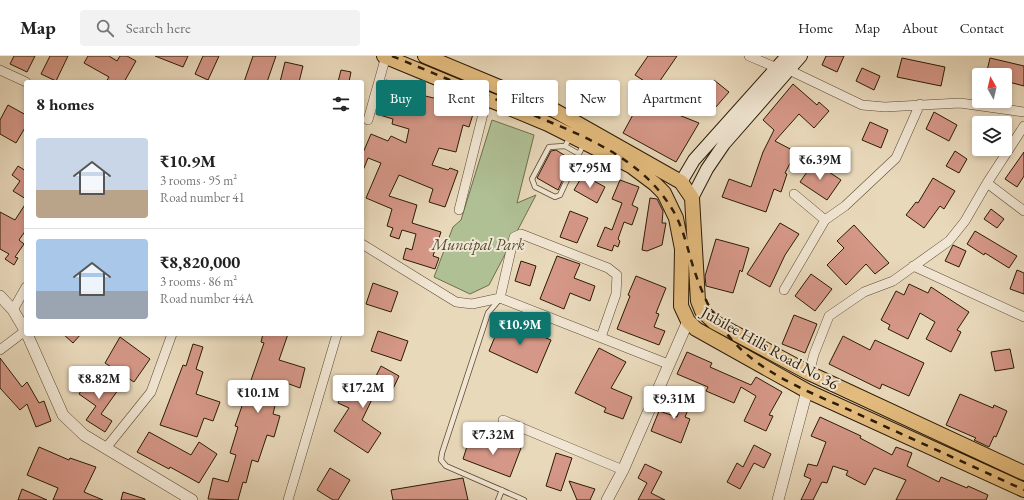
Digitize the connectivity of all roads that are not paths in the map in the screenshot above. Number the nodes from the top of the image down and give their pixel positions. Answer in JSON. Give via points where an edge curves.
{"nodes":[{"id":1,"x":385,"y":56,"type":"edge"},
{"id":2,"x":424,"y":56,"type":"edge"},
{"id":3,"x":749,"y":56,"type":"edge"},
{"id":4,"x":787,"y":56,"type":"edge"},
{"id":5,"x":801,"y":56,"type":"edge"},
{"id":6,"x":783,"y":69,"type":"junction"},
{"id":7,"x":0,"y":70,"type":"edge"},
{"id":8,"x":459,"y":70,"type":"junction"},
{"id":9,"x":440,"y":80,"type":"edge"},
{"id":10,"x":454,"y":80,"type":"edge"},
{"id":11,"x":24,"y":81,"type":"edge"},
{"id":12,"x":489,"y":99,"type":"edge"},
{"id":13,"x":920,"y":104,"type":"junction"},
{"id":14,"x":1024,"y":112,"type":"edge"},
{"id":15,"x":482,"y":116,"type":"edge"},
{"id":16,"x":368,"y":120,"type":"dead end"},
{"id":17,"x":1024,"y":126,"type":"edge"},
{"id":18,"x":568,"y":141,"type":"junction"},
{"id":19,"x":582,"y":148,"type":"junction"},
{"id":20,"x":694,"y":160,"type":"junction"},
{"id":21,"x":707,"y":169,"type":"junction"},
{"id":22,"x":682,"y":178,"type":"junction"},
{"id":23,"x":987,"y":183,"type":"junction"},
{"id":24,"x":794,"y":194,"type":"dead end"},
{"id":25,"x":692,"y":198,"type":"junction"},
{"id":26,"x":459,"y":210,"type":"dead end"},
{"id":27,"x":1024,"y":211,"type":"edge"},
{"id":28,"x":825,"y":220,"type":"junction"},
{"id":29,"x":364,"y":248,"type":"edge"},
{"id":30,"x":913,"y":266,"type":"junction"},
{"id":31,"x":784,"y":290,"type":"dead end"},
{"id":32,"x":24,"y":291,"type":"edge"},
{"id":33,"x":0,"y":296,"type":"edge"},
{"id":34,"x":500,"y":298,"type":"junction"},
{"id":35,"x":13,"y":310,"type":"junction"},
{"id":36,"x":1024,"y":317,"type":"edge"},
{"id":37,"x":688,"y":321,"type":"junction"},
{"id":38,"x":24,"y":329,"type":"edge"},
{"id":39,"x":24,"y":334,"type":"edge"},
{"id":40,"x":27,"y":336,"type":"edge"},
{"id":41,"x":171,"y":336,"type":"edge"},
{"id":42,"x":336,"y":336,"type":"edge"},
{"id":43,"x":601,"y":337,"type":"junction"},
{"id":44,"x":0,"y":350,"type":"edge"},
{"id":45,"x":668,"y":364,"type":"junction"},
{"id":46,"x":809,"y":373,"type":"junction"},
{"id":47,"x":807,"y":391,"type":"junction"},
{"id":48,"x":502,"y":420,"type":"dead end"},
{"id":49,"x":106,"y":448,"type":"junction"},
{"id":50,"x":623,"y":470,"type":"junction"},
{"id":51,"x":1024,"y":473,"type":"edge"},
{"id":52,"x":502,"y":490,"type":"junction"},
{"id":53,"x":1024,"y":490,"type":"edge"},
{"id":54,"x":192,"y":500,"type":"edge"},
{"id":55,"x":288,"y":500,"type":"edge"},
{"id":56,"x":498,"y":500,"type":"edge"},
{"id":57,"x":524,"y":500,"type":"edge"},
{"id":58,"x":607,"y":500,"type":"edge"},
{"id":59,"x":778,"y":500,"type":"edge"}],
"edges":[{"from":1,"to":9,"type":"main road","name":"Jubilee Hills Road No 36"},
{"from":1,"to":16,"type":"street"},
{"from":2,"to":8,"type":"main road"},
{"from":3,"to":6,"type":"street"},
{"from":4,"to":6,"type":"main road"},
{"from":5,"to":6,"type":"main road"},
{"from":6,"to":13,"type":"street","via":[[862,105],[885,107]]},
{"from":6,"to":20,"type":"main road"},
{"from":6,"to":21,"type":"main road"},
{"from":7,"to":11,"type":"street"},
{"from":8,"to":10,"type":"main road"},
{"from":8,"to":22,"type":"main road","via":[[552,108]]},
{"from":12,"to":18,"type":"main road","name":"Jubilee Hills Road No 36"},
{"from":13,"to":14,"type":"street","via":[[960,103]]},
{"from":13,"to":28,"type":"street","via":[[896,158],[846,206]]},
{"from":15,"to":26,"type":"street"},
{"from":17,"to":23,"type":"street"},
{"from":18,"to":19,"type":"main road","name":"Jubilee Hills Road No 36"},
{"from":18,"to":19,"type":"lane","via":[[549,147],[532,179],[535,187],[555,197],[558,196]]},
{"from":19,"to":37,"type":"main road","name":"Jubilee Hills Road No 36","via":[[631,166],[655,184],[668,200],[676,218],[682,249],[681,306]]},
{"from":20,"to":21,"type":"main road","via":[[698,170]]},
{"from":20,"to":22,"type":"main road"},
{"from":21,"to":25,"type":"main road"},
{"from":22,"to":25,"type":"main road"},
{"from":23,"to":27,"type":"street"},
{"from":23,"to":30,"type":"street","via":[[957,234]]},
{"from":24,"to":28,"type":"street"},
{"from":25,"to":46,"type":"main road","name":"Jubilee Hills Road No 36","via":[[696,290],[702,311],[720,327]]},
{"from":28,"to":31,"type":"street"},
{"from":29,"to":34,"type":"street","via":[[456,302],[472,304]]},
{"from":30,"to":36,"type":"street"},
{"from":30,"to":46,"type":"street","via":[[893,281],[864,292],[829,316]]},
{"from":32,"to":35,"type":"street"},
{"from":33,"to":35,"type":"street"},
{"from":34,"to":43,"type":"street"},
{"from":34,"to":43,"type":"street","via":[[514,237],[521,234],[608,268],[617,274],[616,294]]},
{"from":34,"to":52,"type":"lane","via":[[488,314],[441,460],[446,466]]},
{"from":35,"to":38,"type":"street"},
{"from":37,"to":45,"type":"street"},
{"from":37,"to":47,"type":"main road","name":"Jubilee Hills Road No 36","via":[[696,329]]},
{"from":39,"to":44,"type":"street"},
{"from":40,"to":49,"type":"street","via":[[63,415],[84,435]]},
{"from":41,"to":49,"type":"street","via":[[151,392]]},
{"from":42,"to":55,"type":"street"},
{"from":43,"to":45,"type":"street"},
{"from":45,"to":50,"type":"street"},
{"from":46,"to":51,"type":"main road","name":"Jubilee Hills Road No 36"},
{"from":47,"to":53,"type":"main road","name":"Jubilee Hills Road No 36"},
{"from":47,"to":59,"type":"street"},
{"from":48,"to":50,"type":"street"},
{"from":49,"to":54,"type":"street"},
{"from":50,"to":58,"type":"street"},
{"from":52,"to":56,"type":"lane"},
{"from":52,"to":57,"type":"lane"}]}
